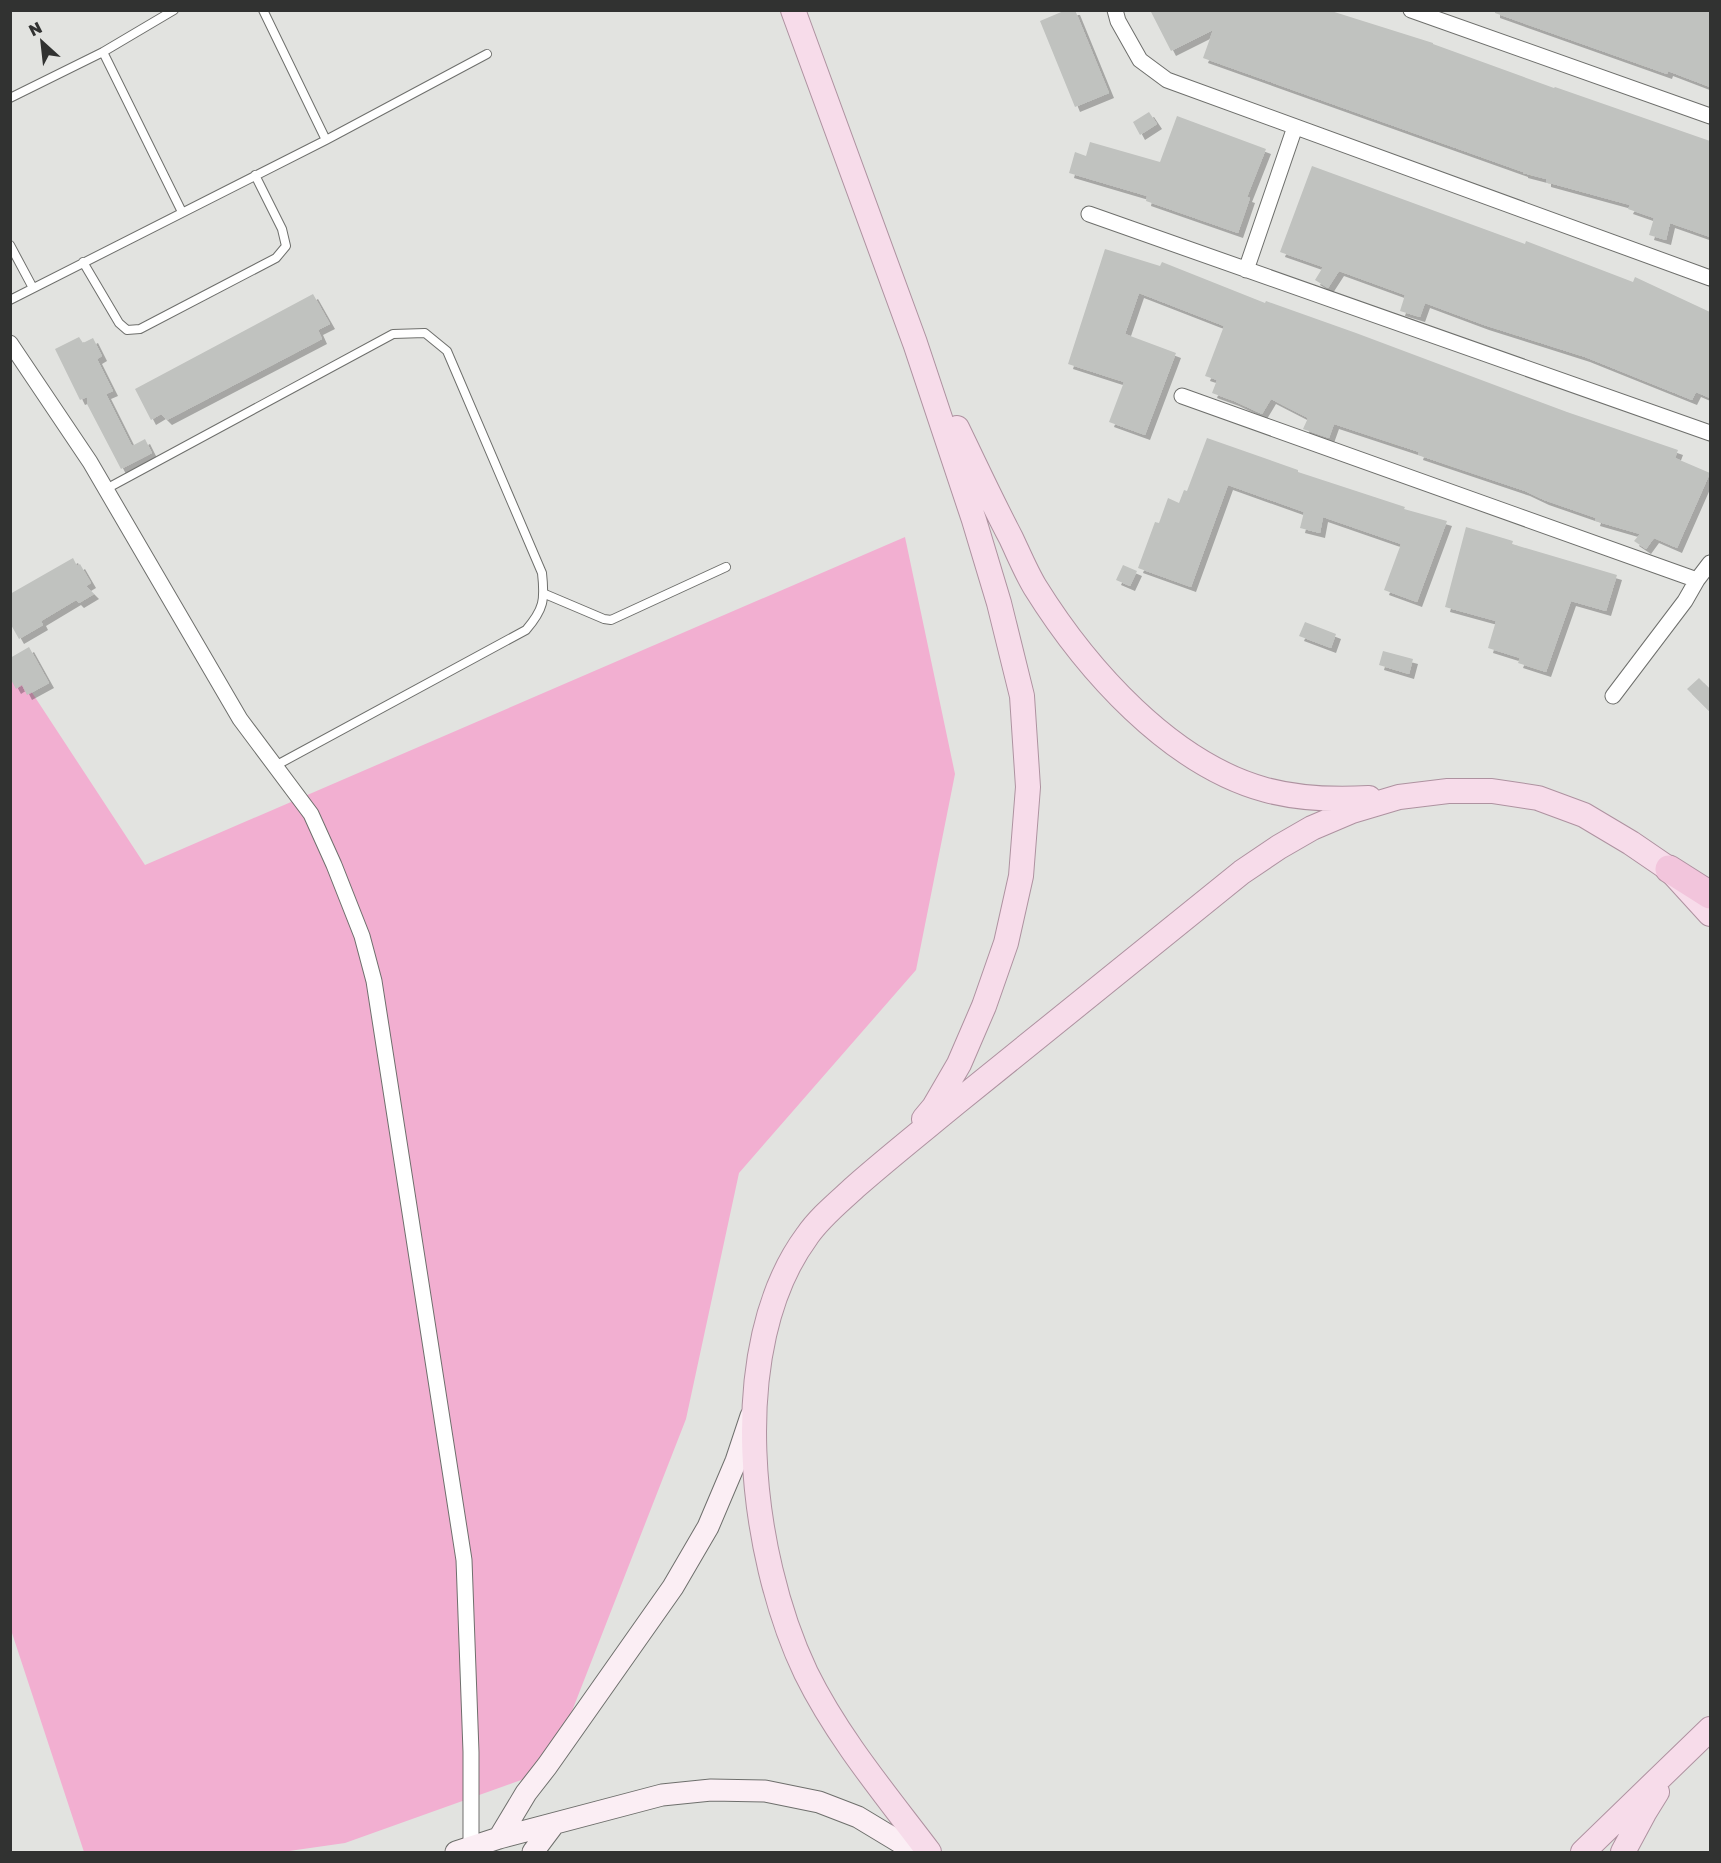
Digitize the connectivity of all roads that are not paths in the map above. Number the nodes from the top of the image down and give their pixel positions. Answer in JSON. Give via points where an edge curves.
{"nodes":[{"id":1,"x":174,"y":10,"type":"edge"},
{"id":2,"x":263,"y":10,"type":"edge"},
{"id":3,"x":793,"y":10,"type":"edge"},
{"id":4,"x":1115,"y":10,"type":"edge"},
{"id":5,"x":1411,"y":10,"type":"edge"},
{"id":6,"x":103,"y":52,"type":"junction"},
{"id":7,"x":487,"y":54,"type":"dead end"},
{"id":8,"x":10,"y":98,"type":"edge"},
{"id":9,"x":1710,"y":116,"type":"edge"},
{"id":10,"x":1295,"y":127,"type":"junction"},
{"id":11,"x":326,"y":140,"type":"junction"},
{"id":12,"x":255,"y":176,"type":"junction"},
{"id":13,"x":182,"y":213,"type":"junction"},
{"id":14,"x":1089,"y":214,"type":"dead end"},
{"id":15,"x":10,"y":245,"type":"edge"},
{"id":16,"x":83,"y":262,"type":"junction"},
{"id":17,"x":1246,"y":270,"type":"junction"},
{"id":18,"x":1710,"y":278,"type":"edge"},
{"id":19,"x":33,"y":288,"type":"junction"},
{"id":20,"x":10,"y":300,"type":"edge"},
{"id":21,"x":915,"y":343,"type":"junction"},
{"id":22,"x":10,"y":344,"type":"edge"},
{"id":23,"x":1182,"y":396,"type":"dead end"},
{"id":24,"x":1710,"y":432,"type":"edge"},
{"id":25,"x":106,"y":489,"type":"junction"},
{"id":26,"x":1710,"y":563,"type":"edge"},
{"id":27,"x":726,"y":567,"type":"dead end"},
{"id":28,"x":1697,"y":580,"type":"junction"},
{"id":29,"x":545,"y":594,"type":"junction"},
{"id":30,"x":1613,"y":696,"type":"dead end"},
{"id":31,"x":275,"y":766,"type":"junction"},
{"id":32,"x":1399,"y":797,"type":"junction"},
{"id":33,"x":1669,"y":869,"type":"junction"},
{"id":34,"x":1710,"y":895,"type":"edge"},
{"id":35,"x":1710,"y":914,"type":"edge"},
{"id":36,"x":890,"y":1156,"type":"junction"},
{"id":37,"x":753,"y":1410,"type":"junction"},
{"id":38,"x":1710,"y":1728,"type":"edge"},
{"id":39,"x":1678,"y":1760,"type":"junction"},
{"id":40,"x":554,"y":1824,"type":"junction"},
{"id":41,"x":499,"y":1839,"type":"junction"},
{"id":42,"x":466,"y":1851,"type":"edge"},
{"id":43,"x":533,"y":1852,"type":"edge"},
{"id":44,"x":916,"y":1852,"type":"edge"},
{"id":45,"x":929,"y":1852,"type":"edge"},
{"id":46,"x":1582,"y":1852,"type":"edge"},
{"id":47,"x":1623,"y":1852,"type":"edge"}],
"edges":[{"from":1,"to":6,"type":"lane"},
{"from":2,"to":11,"type":"lane"},
{"from":3,"to":21,"type":"main road"},
{"from":4,"to":10,"type":"street","via":[[1140,60],[1167,80]]},
{"from":5,"to":9,"type":"street"},
{"from":6,"to":8,"type":"lane"},
{"from":6,"to":13,"type":"lane"},
{"from":7,"to":11,"type":"lane"},
{"from":10,"to":17,"type":"street"},
{"from":10,"to":18,"type":"street"},
{"from":11,"to":12,"type":"lane"},
{"from":12,"to":13,"type":"lane"},
{"from":12,"to":16,"type":"lane","via":[[282,229],[286,246],[276,258],[140,329],[127,330],[119,323]]},
{"from":13,"to":16,"type":"lane"},
{"from":14,"to":17,"type":"street"},
{"from":15,"to":19,"type":"lane"},
{"from":16,"to":19,"type":"lane"},
{"from":17,"to":24,"type":"street"},
{"from":19,"to":20,"type":"lane"},
{"from":21,"to":32,"type":"main road","via":[[1034,586],[1105,681],[1143,718],[1205,764],[1265,790],[1330,799]]},
{"from":21,"to":36,"type":"main road","via":[[999,603],[1022,696],[1028,787],[1021,876],[984,1006],[959,1064],[934,1107]]},
{"from":22,"to":25,"type":"street"},
{"from":23,"to":28,"type":"street"},
{"from":25,"to":29,"type":"lane","via":[[393,334],[425,333],[447,351],[542,573]]},
{"from":25,"to":31,"type":"street","via":[[240,719]]},
{"from":26,"to":28,"type":"street"},
{"from":27,"to":29,"type":"lane","via":[[611,620]]},
{"from":28,"to":30,"type":"street","via":[[1685,602]]},
{"from":29,"to":31,"type":"lane","via":[[538,616],[526,630]]},
{"from":31,"to":42,"type":"street","via":[[311,814],[362,936],[374,981],[464,1560],[471,1752]]},
{"from":32,"to":33,"type":"main road","via":[[1492,791],[1538,798],[1584,815]]},
{"from":32,"to":36,"type":"main road","via":[[1312,828],[1242,872]]},
{"from":33,"to":34,"type":"highway"},
{"from":33,"to":35,"type":"main road"},
{"from":36,"to":37,"type":"main road","via":[[808,1233],[789,1263],[774,1298],[761,1349]]},
{"from":37,"to":41,"type":"street","via":[[708,1527],[673,1587],[526,1793]]},
{"from":37,"to":45,"type":"main road","via":[[758,1506],[769,1564],[786,1621],[806,1671],[829,1713]]},
{"from":38,"to":39,"type":"main road"},
{"from":39,"to":46,"type":"main road"},
{"from":39,"to":47,"type":"main road"},
{"from":40,"to":41,"type":"street"},
{"from":40,"to":43,"type":"street"},
{"from":40,"to":44,"type":"street","via":[[663,1795],[711,1790],[765,1791],[819,1802],[858,1817]]},
{"from":41,"to":42,"type":"street"}]}
